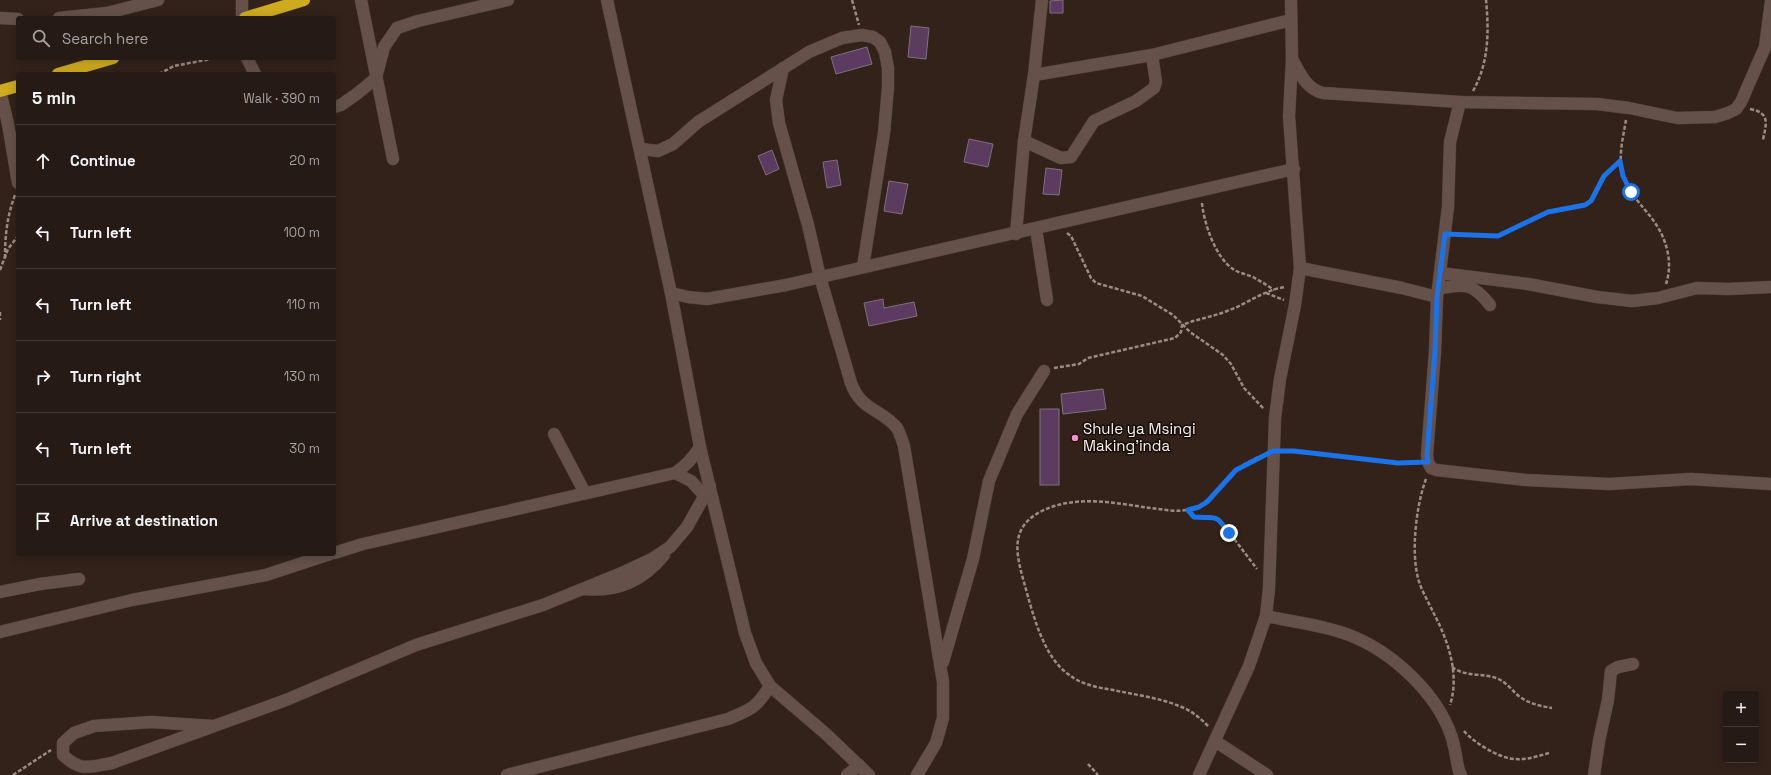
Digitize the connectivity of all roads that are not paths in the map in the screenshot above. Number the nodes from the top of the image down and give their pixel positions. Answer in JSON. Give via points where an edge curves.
{"nodes":[{"id":1,"x":158,"y":0,"type":"edge"},
{"id":2,"x":242,"y":0,"type":"edge"},
{"id":3,"x":304,"y":0,"type":"edge"},
{"id":4,"x":361,"y":0,"type":"edge"},
{"id":5,"x":508,"y":0,"type":"edge"},
{"id":6,"x":607,"y":0,"type":"edge"},
{"id":7,"x":1042,"y":0,"type":"edge"},
{"id":8,"x":1291,"y":0,"type":"edge"},
{"id":9,"x":1771,"y":1,"type":"edge"},
{"id":10,"x":78,"y":16,"type":"edge"},
{"id":11,"x":242,"y":16,"type":"edge"},
{"id":12,"x":252,"y":16,"type":"edge"},
{"id":13,"x":0,"y":18,"type":"edge"},
{"id":14,"x":16,"y":19,"type":"edge"},
{"id":15,"x":1291,"y":20,"type":"junction"},
{"id":16,"x":1152,"y":55,"type":"junction"},
{"id":17,"x":1292,"y":59,"type":"junction"},
{"id":18,"x":106,"y":60,"type":"edge"},
{"id":19,"x":248,"y":60,"type":"edge"},
{"id":20,"x":783,"y":68,"type":"junction"},
{"id":21,"x":65,"y":72,"type":"edge"},
{"id":22,"x":254,"y":72,"type":"edge"},
{"id":23,"x":1034,"y":74,"type":"junction"},
{"id":24,"x":376,"y":78,"type":"junction"},
{"id":25,"x":16,"y":87,"type":"edge"},
{"id":26,"x":0,"y":91,"type":"edge"},
{"id":27,"x":1460,"y":102,"type":"junction"},
{"id":28,"x":336,"y":106,"type":"edge"},
{"id":29,"x":15,"y":122,"type":"edge"},
{"id":30,"x":1024,"y":141,"type":"junction"},
{"id":31,"x":16,"y":142,"type":"edge"},
{"id":32,"x":641,"y":149,"type":"junction"},
{"id":33,"x":393,"y":159,"type":"dead end"},
{"id":34,"x":1294,"y":169,"type":"junction"},
{"id":35,"x":1036,"y":229,"type":"junction"},
{"id":36,"x":1016,"y":234,"type":"junction"},
{"id":37,"x":863,"y":267,"type":"junction"},
{"id":38,"x":1300,"y":268,"type":"junction"},
{"id":39,"x":1440,"y":273,"type":"junction"},
{"id":40,"x":820,"y":277,"type":"junction"},
{"id":41,"x":1771,"y":287,"type":"edge"},
{"id":42,"x":671,"y":293,"type":"junction"},
{"id":43,"x":1438,"y":293,"type":"junction"},
{"id":44,"x":1047,"y":300,"type":"dead end"},
{"id":45,"x":1490,"y":305,"type":"dead end"},
{"id":46,"x":1044,"y":371,"type":"road end"},
{"id":47,"x":554,"y":434,"type":"dead end"},
{"id":48,"x":700,"y":447,"type":"junction"},
{"id":49,"x":675,"y":473,"type":"junction"},
{"id":50,"x":1771,"y":484,"type":"edge"},
{"id":51,"x":707,"y":491,"type":"junction"},
{"id":52,"x":585,"y":492,"type":"junction"},
{"id":53,"x":336,"y":552,"type":"edge"},
{"id":54,"x":324,"y":556,"type":"edge"},
{"id":55,"x":79,"y":579,"type":"dead end"},
{"id":56,"x":0,"y":592,"type":"edge"},
{"id":57,"x":1266,"y":616,"type":"junction"},
{"id":58,"x":0,"y":632,"type":"edge"},
{"id":59,"x":1633,"y":664,"type":"dead end"},
{"id":60,"x":941,"y":668,"type":"junction"},
{"id":61,"x":770,"y":686,"type":"junction"},
{"id":62,"x":213,"y":726,"type":"junction"},
{"id":63,"x":1217,"y":738,"type":"junction"},
{"id":64,"x":859,"y":765,"type":"junction"},
{"id":65,"x":1459,"y":774,"type":"edge"},
{"id":66,"x":507,"y":775,"type":"edge"},
{"id":67,"x":847,"y":775,"type":"edge"},
{"id":68,"x":869,"y":775,"type":"edge"},
{"id":69,"x":917,"y":775,"type":"edge"},
{"id":70,"x":1198,"y":775,"type":"edge"},
{"id":71,"x":1267,"y":775,"type":"edge"},
{"id":72,"x":1594,"y":775,"type":"edge"}],
"edges":[{"from":1,"to":10,"type":"street","via":[[107,13]]},
{"from":2,"to":11,"type":"street"},
{"from":3,"to":12,"type":"highway"},
{"from":4,"to":24,"type":"street"},
{"from":5,"to":24,"type":"street","via":[[397,28],[384,46]]},
{"from":6,"to":32,"type":"street"},
{"from":7,"to":23,"type":"street"},
{"from":8,"to":15,"type":"street"},
{"from":9,"to":27,"type":"street","via":[[1765,47],[1741,102],[1736,109],[1728,113],[1694,118],[1574,103]]},
{"from":13,"to":14,"type":"street"},
{"from":15,"to":16,"type":"street"},
{"from":15,"to":17,"type":"street"},
{"from":16,"to":23,"type":"street"},
{"from":16,"to":30,"type":"street","via":[[1156,82],[1154,88],[1136,101],[1094,120],[1071,157],[1062,158]]},
{"from":17,"to":27,"type":"street","via":[[1308,86],[1315,91],[1343,96]]},
{"from":17,"to":34,"type":"street","via":[[1289,116]]},
{"from":18,"to":21,"type":"highway"},
{"from":19,"to":22,"type":"street"},
{"from":20,"to":32,"type":"street","via":[[698,122],[673,144],[658,150]]},
{"from":20,"to":37,"type":"street","via":[[809,52],[842,38],[862,35],[873,37],[880,42],[888,68],[888,87],[884,133]]},
{"from":20,"to":40,"type":"street","via":[[778,85],[777,111]]},
{"from":23,"to":30,"type":"street"},
{"from":24,"to":28,"type":"street"},
{"from":24,"to":33,"type":"street"},
{"from":25,"to":26,"type":"highway"},
{"from":26,"to":29,"type":"street"},
{"from":27,"to":39,"type":"street","via":[[1450,142],[1445,234]]},
{"from":29,"to":31,"type":"street"},
{"from":30,"to":36,"type":"street"},
{"from":32,"to":42,"type":"street"},
{"from":34,"to":35,"type":"street"},
{"from":34,"to":38,"type":"street"},
{"from":35,"to":36,"type":"street"},
{"from":35,"to":44,"type":"street"},
{"from":36,"to":37,"type":"street"},
{"from":37,"to":40,"type":"street"},
{"from":38,"to":43,"type":"street"},
{"from":38,"to":57,"type":"street","via":[[1275,418]]},
{"from":39,"to":41,"type":"street","via":[[1632,301],[1658,298],[1697,288],[1728,290]]},
{"from":39,"to":43,"type":"street"},
{"from":40,"to":42,"type":"street","via":[[707,299]]},
{"from":40,"to":60,"type":"street","via":[[855,394],[897,429],[904,446]]},
{"from":42,"to":48,"type":"street"},
{"from":43,"to":45,"type":"street","via":[[1451,286],[1462,285],[1480,292]]},
{"from":43,"to":50,"type":"street","via":[[1427,455],[1429,465],[1436,470],[1567,482],[1628,483],[1691,479]]},
{"from":46,"to":60,"type":"street","via":[[1017,414],[989,481],[973,559]]},
{"from":47,"to":52,"type":"street"},
{"from":48,"to":49,"type":"street","via":[[692,459]]},
{"from":48,"to":51,"type":"street"},
{"from":49,"to":51,"type":"street"},
{"from":49,"to":52,"type":"street"},
{"from":51,"to":61,"type":"street","via":[[745,633],[756,663]]},
{"from":51,"to":62,"type":"street","via":[[687,527],[670,547],[652,559],[543,605],[416,645],[286,700]]},
{"from":52,"to":53,"type":"street"},
{"from":54,"to":58,"type":"street","via":[[266,575],[132,600]]},
{"from":55,"to":56,"type":"street"},
{"from":57,"to":63,"type":"street","via":[[1249,666]]},
{"from":57,"to":65,"type":"street","via":[[1341,633],[1362,641],[1377,649],[1415,678],[1443,715],[1452,736]]},
{"from":59,"to":72,"type":"street","via":[[1618,666],[1611,671]]},
{"from":60,"to":69,"type":"street","via":[[943,718],[936,743]]},
{"from":61,"to":64,"type":"street"},
{"from":61,"to":66,"type":"street","via":[[752,710],[728,719]]},
{"from":62,"to":62,"type":"street","via":[[112,763],[86,768],[73,764],[64,755],[63,743],[74,733],[94,726],[151,722]]},
{"from":63,"to":70,"type":"street"},
{"from":63,"to":71,"type":"street"},
{"from":64,"to":67,"type":"street"},
{"from":64,"to":68,"type":"street"}]}
